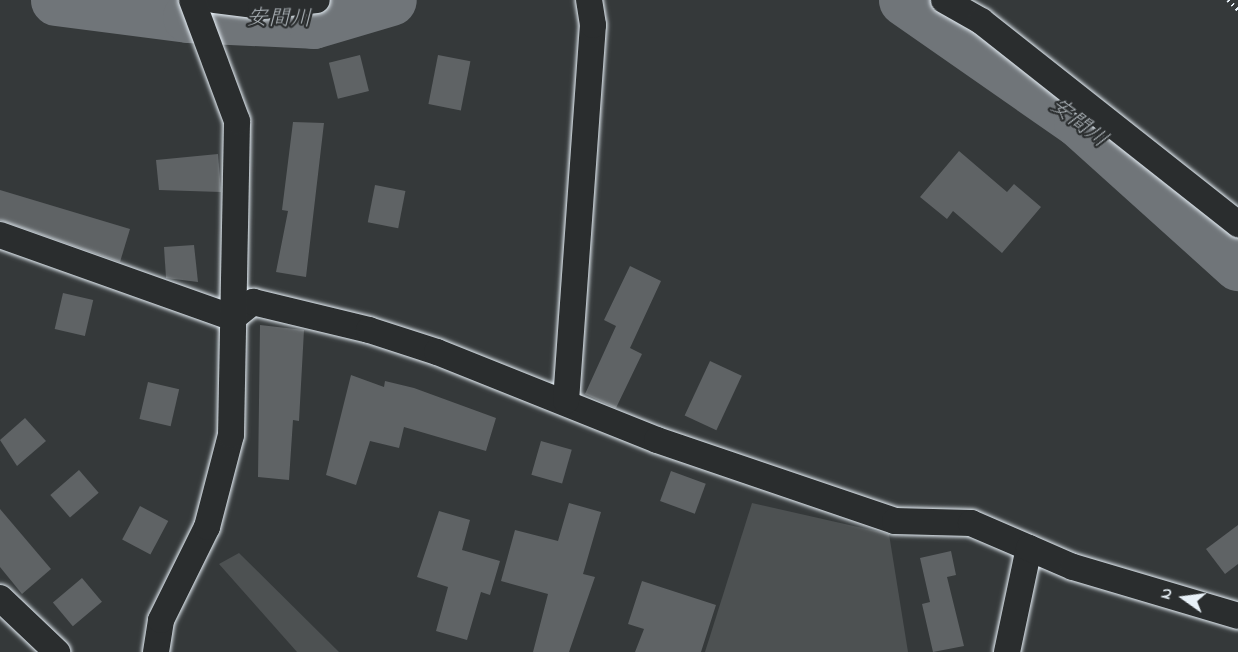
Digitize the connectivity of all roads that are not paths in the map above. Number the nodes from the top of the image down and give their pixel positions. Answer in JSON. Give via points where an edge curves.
{"nodes":[{"id":1,"x":192,"y":0,"type":"edge"},
{"id":2,"x":215,"y":0,"type":"edge"},
{"id":3,"x":317,"y":0,"type":"edge"},
{"id":4,"x":589,"y":0,"type":"edge"},
{"id":5,"x":944,"y":0,"type":"edge"},
{"id":6,"x":1238,"y":224,"type":"edge"},
{"id":7,"x":0,"y":235,"type":"edge"},
{"id":8,"x":233,"y":318,"type":"junction"},
{"id":9,"x":566,"y":401,"type":"junction"},
{"id":10,"x":1029,"y":548,"type":"junction"},
{"id":11,"x":0,"y":598,"type":"edge"},
{"id":12,"x":1238,"y":616,"type":"edge"},
{"id":13,"x":57,"y":652,"type":"edge"},
{"id":14,"x":156,"y":652,"type":"edge"},
{"id":15,"x":1007,"y":652,"type":"edge"}],
"edges":[{"from":1,"to":8,"type":"street","via":[[214,48],[237,121]]},
{"from":2,"to":3,"type":"street","via":[[261,6]]},
{"from":4,"to":9,"type":"street","via":[[593,25]]},
{"from":5,"to":6,"type":"street","via":[[981,21]]},
{"from":7,"to":8,"type":"street"},
{"from":8,"to":9,"type":"street","via":[[253,302],[321,317],[437,352]]},
{"from":8,"to":14,"type":"street","via":[[231,435],[207,527],[161,620]]},
{"from":9,"to":10,"type":"street","via":[[657,441],[895,521],[971,523]]},
{"from":10,"to":12,"type":"street","via":[[1073,567]]},
{"from":10,"to":15,"type":"street"},
{"from":11,"to":13,"type":"street"}]}
